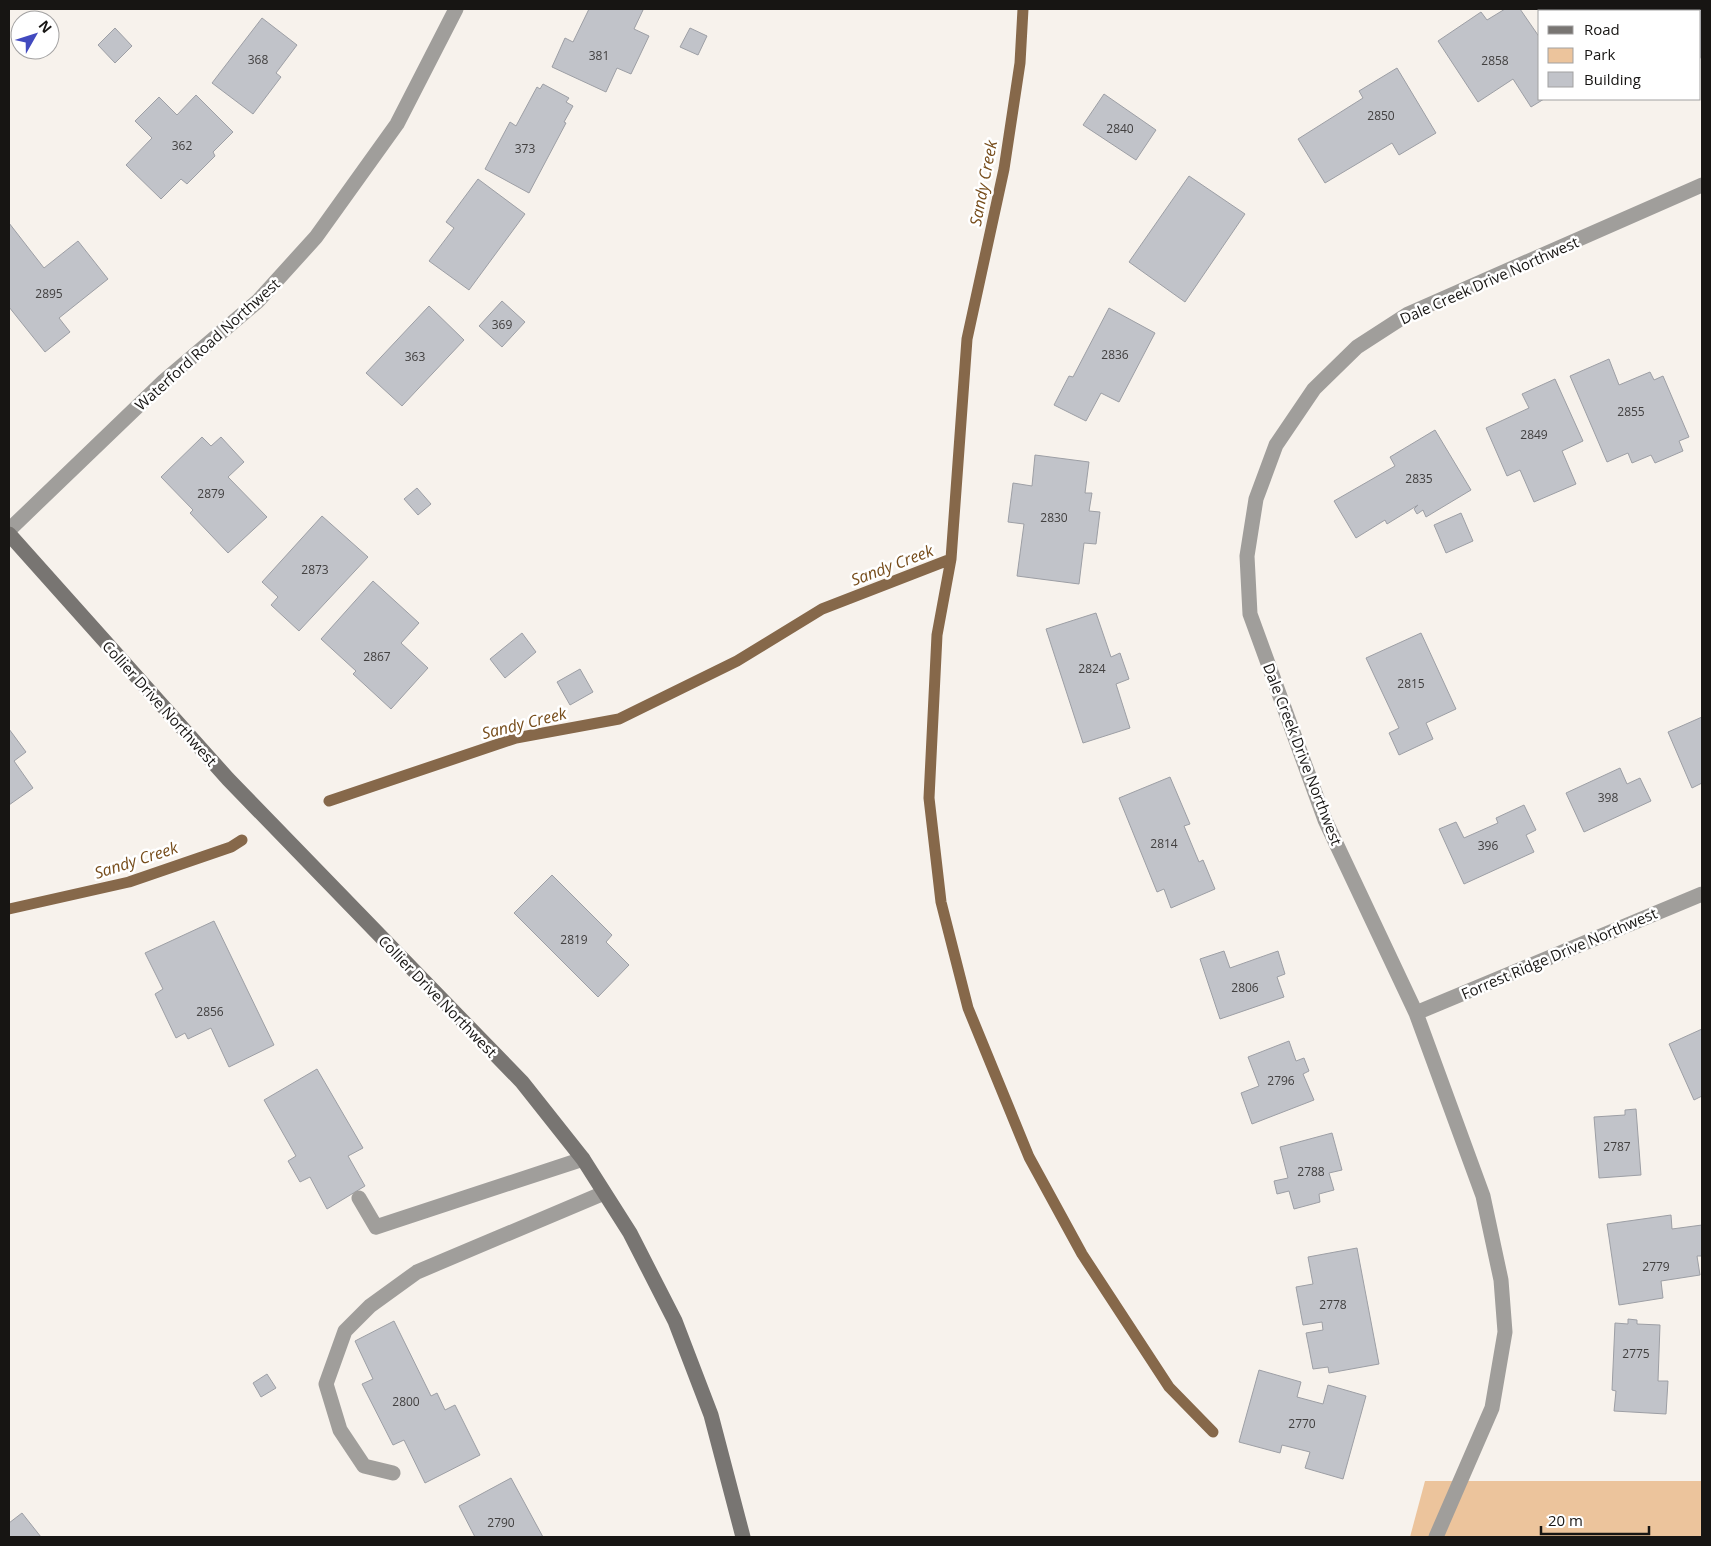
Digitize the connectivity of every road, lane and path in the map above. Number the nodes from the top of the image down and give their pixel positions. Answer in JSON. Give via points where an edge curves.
{"nodes":[{"id":1,"x":456,"y":9,"type":"edge"},
{"id":2,"x":1702,"y":185,"type":"edge"},
{"id":3,"x":9,"y":530,"type":"edge"},
{"id":4,"x":9,"y":534,"type":"edge"},
{"id":5,"x":1702,"y":894,"type":"edge"},
{"id":6,"x":1416,"y":1013,"type":"junction"},
{"id":7,"x":583,"y":1159,"type":"junction"},
{"id":8,"x":604,"y":1193,"type":"junction"},
{"id":9,"x":359,"y":1198,"type":"dead end"},
{"id":10,"x":394,"y":1473,"type":"dead end"},
{"id":11,"x":743,"y":1537,"type":"edge"},
{"id":12,"x":1436,"y":1537,"type":"edge"}],
"edges":[{"from":1,"to":3,"type":"street","name":"Waterford Road Northwest","via":[[397,124],[316,237],[258,301],[164,381]]},
{"from":2,"to":6,"type":"street","name":"Dale Creek Drive Northwest","via":[[1408,314],[1357,347],[1314,389],[1276,445],[1256,499],[1247,556],[1250,614],[1325,820]]},
{"from":4,"to":7,"type":"main road","name":"Collier Drive Northwest","via":[[228,779],[522,1082]]},
{"from":5,"to":6,"type":"street","name":"Forrest Ridge Drive Northwest"},
{"from":6,"to":12,"type":"street","name":"Dale Creek Drive Northwest","via":[[1483,1196],[1501,1280],[1505,1332],[1492,1408]]},
{"from":7,"to":8,"type":"main road","name":"Collier Drive Northwest"},
{"from":7,"to":9,"type":"street","via":[[376,1227]]},
{"from":8,"to":10,"type":"street","via":[[417,1272],[370,1306],[345,1331],[326,1384],[340,1430],[364,1466]]},
{"from":8,"to":11,"type":"main road","name":"Collier Drive Northwest","via":[[630,1234],[675,1321],[711,1415]]}]}
